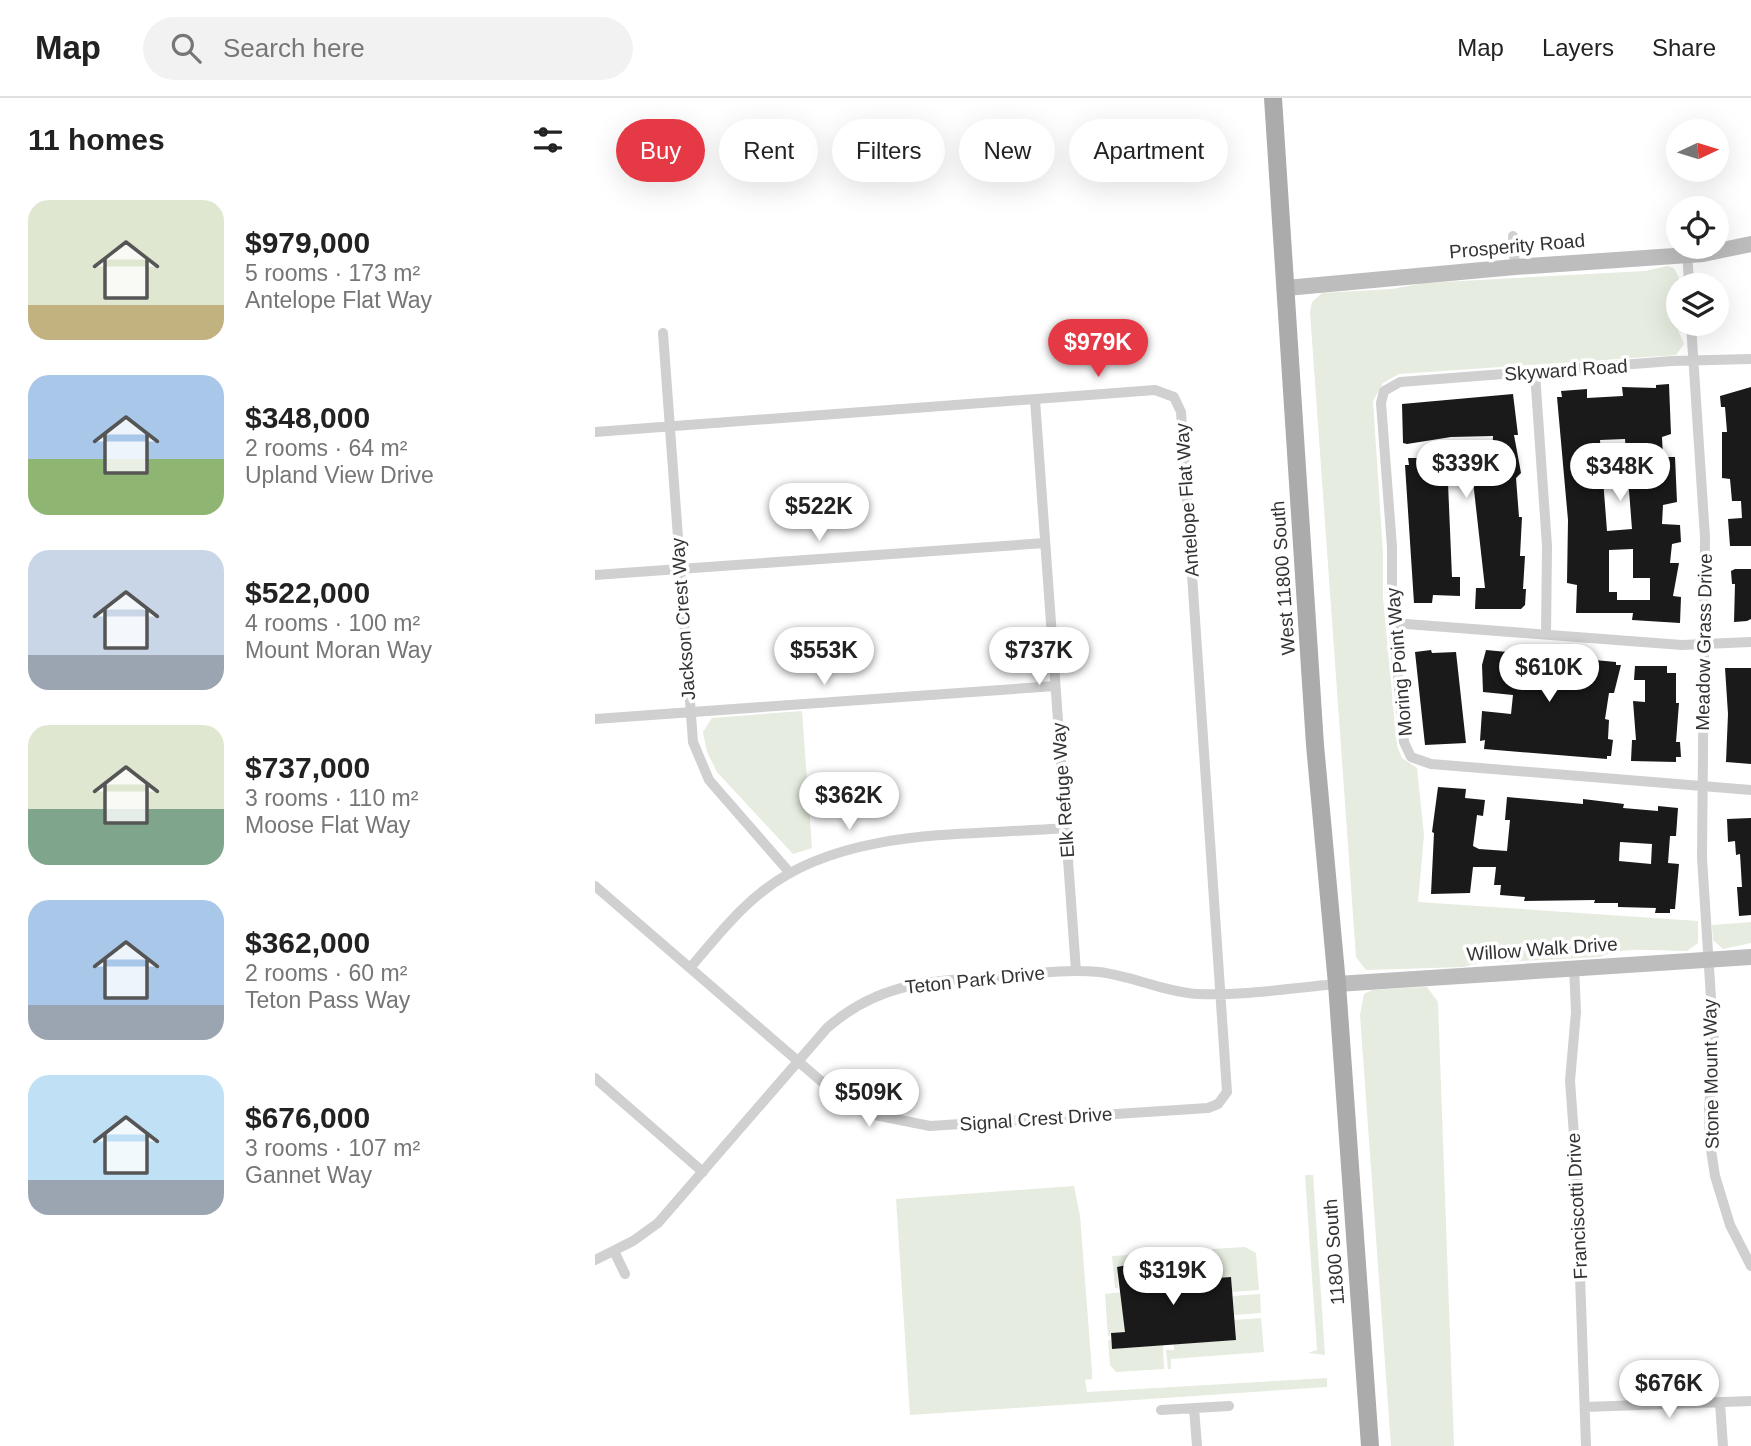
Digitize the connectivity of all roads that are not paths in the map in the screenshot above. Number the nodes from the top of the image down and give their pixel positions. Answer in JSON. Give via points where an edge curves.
{"nodes":[{"id":1,"x":1273,"y":98,"type":"edge"},
{"id":2,"x":1513,"y":236,"type":"dead end"},
{"id":3,"x":1751,"y":244,"type":"edge"},
{"id":4,"x":1729,"y":251,"type":"edge"},
{"id":5,"x":1666,"y":253,"type":"edge"},
{"id":6,"x":1515,"y":267,"type":"junction"},
{"id":7,"x":1286,"y":288,"type":"junction"},
{"id":8,"x":663,"y":333,"type":"dead end"},
{"id":9,"x":1692,"y":336,"type":"edge"},
{"id":10,"x":1751,"y":359,"type":"edge"},
{"id":11,"x":1693,"y":361,"type":"junction"},
{"id":12,"x":1535,"y":373,"type":"junction"},
{"id":13,"x":1384,"y":391,"type":"joint"},
{"id":14,"x":1035,"y":400,"type":"junction"},
{"id":15,"x":670,"y":426,"type":"junction"},
{"id":16,"x":595,"y":432,"type":"edge"},
{"id":17,"x":1045,"y":543,"type":"junction"},
{"id":18,"x":680,"y":569,"type":"junction"},
{"id":19,"x":595,"y":575,"type":"edge"},
{"id":20,"x":1393,"y":623,"type":"junction"},
{"id":21,"x":1546,"y":634,"type":"junction"},
{"id":22,"x":1751,"y":642,"type":"edge"},
{"id":23,"x":1704,"y":645,"type":"junction"},
{"id":24,"x":1055,"y":686,"type":"junction"},
{"id":25,"x":690,"y":712,"type":"junction"},
{"id":26,"x":595,"y":719,"type":"edge"},
{"id":27,"x":1702,"y":787,"type":"junction"},
{"id":28,"x":1751,"y":790,"type":"edge"},
{"id":29,"x":1065,"y":828,"type":"junction"},
{"id":30,"x":790,"y":873,"type":"junction"},
{"id":31,"x":595,"y":886,"type":"edge"},
{"id":32,"x":1751,"y":957,"type":"edge"},
{"id":33,"x":1707,"y":960,"type":"junction"},
{"id":34,"x":1574,"y":966,"type":"junction"},
{"id":35,"x":690,"y":968,"type":"junction"},
{"id":36,"x":1076,"y":971,"type":"junction"},
{"id":37,"x":1337,"y":984,"type":"junction"},
{"id":38,"x":1222,"y":993,"type":"junction"},
{"id":39,"x":1342,"y":1055,"type":"joint"},
{"id":40,"x":798,"y":1061,"type":"junction"},
{"id":41,"x":595,"y":1078,"type":"edge"},
{"id":42,"x":1222,"y":1101,"type":"joint"},
{"id":43,"x":703,"y":1172,"type":"junction"},
{"id":44,"x":614,"y":1251,"type":"junction"},
{"id":45,"x":595,"y":1260,"type":"edge"},
{"id":46,"x":1751,"y":1266,"type":"edge"},
{"id":47,"x":625,"y":1274,"type":"dead end"},
{"id":48,"x":1751,"y":1401,"type":"edge"},
{"id":49,"x":1720,"y":1403,"type":"junction"},
{"id":50,"x":1229,"y":1406,"type":"dead end"},
{"id":51,"x":1585,"y":1407,"type":"junction"},
{"id":52,"x":1194,"y":1408,"type":"junction"},
{"id":53,"x":1161,"y":1410,"type":"dead end"},
{"id":54,"x":1197,"y":1446,"type":"edge"},
{"id":55,"x":1370,"y":1446,"type":"edge"},
{"id":56,"x":1586,"y":1446,"type":"edge"},
{"id":57,"x":1724,"y":1446,"type":"edge"}],
"edges":[{"from":1,"to":7,"type":"main road","name":"West 11800 South"},
{"from":2,"to":6,"type":"street"},
{"from":3,"to":4,"type":"street","name":"Prosperity Road"},
{"from":5,"to":6,"type":"street","name":"Prosperity Road"},
{"from":6,"to":7,"type":"street","name":"Prosperity Road"},
{"from":7,"to":37,"type":"main road","name":"West 11800 South","via":[[1315,745]]},
{"from":8,"to":15,"type":"street","name":"Jackson Crest Way"},
{"from":9,"to":11,"type":"street","name":"Meadow Grass Drive"},
{"from":10,"to":11,"type":"street","name":"Skyward Road"},
{"from":11,"to":12,"type":"street","name":"Skyward Road"},
{"from":11,"to":23,"type":"street","name":"Meadow Grass Drive","via":[[1705,537]]},
{"from":12,"to":13,"type":"street","name":"Skyward Road","via":[[1400,382]]},
{"from":12,"to":21,"type":"street","via":[[1546,546]]},
{"from":13,"to":20,"type":"street","name":"Moring Point Way","via":[[1381,409]]},
{"from":14,"to":15,"type":"street","name":"Antelope Flat Way"},
{"from":14,"to":17,"type":"street","name":"Elk Refuge Way"},
{"from":14,"to":38,"type":"street","name":"Antelope Flat Way","via":[[1160,390],[1180,406]]},
{"from":15,"to":16,"type":"street","name":"Antelope Flat Way"},
{"from":15,"to":18,"type":"street","name":"Jackson Crest Way"},
{"from":17,"to":18,"type":"street"},
{"from":17,"to":24,"type":"street","name":"Elk Refuge Way"},
{"from":18,"to":19,"type":"street"},
{"from":18,"to":25,"type":"street","name":"Jackson Crest Way"},
{"from":20,"to":21,"type":"street"},
{"from":20,"to":27,"type":"street","name":"Moring Point Way","via":[[1405,742],[1415,760]]},
{"from":21,"to":23,"type":"street"},
{"from":22,"to":23,"type":"street"},
{"from":23,"to":27,"type":"street","name":"Meadow Grass Drive"},
{"from":24,"to":25,"type":"street"},
{"from":24,"to":29,"type":"street","name":"Elk Refuge Way"},
{"from":25,"to":26,"type":"street"},
{"from":25,"to":30,"type":"street","name":"Jackson Crest Way","via":[[693,742],[704,771]]},
{"from":27,"to":28,"type":"street","name":"Moring Point Way"},
{"from":27,"to":33,"type":"street","name":"Meadow Grass Drive"},
{"from":29,"to":30,"type":"street","via":[[875,842],[827,855]]},
{"from":29,"to":36,"type":"street","name":"Elk Refuge Way"},
{"from":30,"to":35,"type":"street","via":[[744,908]]},
{"from":31,"to":35,"type":"street","name":"Signal Crest Drive"},
{"from":32,"to":33,"type":"street","name":"Willow Walk Drive"},
{"from":33,"to":34,"type":"street","name":"Willow Walk Drive"},
{"from":33,"to":46,"type":"street","name":"Stone Mount Way","via":[[1714,1045],[1709,1110],[1712,1154],[1730,1225]]},
{"from":34,"to":37,"type":"street","name":"Willow Walk Drive"},
{"from":34,"to":51,"type":"street","name":"Franciscotti Drive","via":[[1576,1012],[1570,1082]]},
{"from":35,"to":40,"type":"street","name":"Signal Crest Drive"},
{"from":36,"to":38,"type":"street","name":"Teton Park Drive","via":[[1122,976],[1186,993]]},
{"from":36,"to":40,"type":"street","name":"Teton Park Drive","via":[[929,982],[883,992],[840,1016]]},
{"from":37,"to":38,"type":"street","name":"Teton Park Drive"},
{"from":37,"to":39,"type":"main road","name":"West 11800 South"},
{"from":38,"to":42,"type":"street","name":"Antelope Flat Way","via":[[1228,1087]]},
{"from":39,"to":55,"type":"main road","name":"11800 South"},
{"from":40,"to":42,"type":"street","name":"Signal Crest Drive","via":[[861,1109],[916,1125],[1208,1108]]},
{"from":40,"to":43,"type":"street","name":"Teton Park Drive"},
{"from":41,"to":43,"type":"street"},
{"from":43,"to":44,"type":"street","name":"Teton Park Drive","via":[[658,1223]]},
{"from":44,"to":45,"type":"street","name":"Teton Park Drive"},
{"from":44,"to":47,"type":"street"},
{"from":48,"to":49,"type":"street"},
{"from":49,"to":51,"type":"street"},
{"from":49,"to":57,"type":"street"},
{"from":50,"to":52,"type":"street"},
{"from":51,"to":56,"type":"street","name":"Franciscotti Drive"},
{"from":52,"to":53,"type":"street"},
{"from":52,"to":54,"type":"street"}]}
